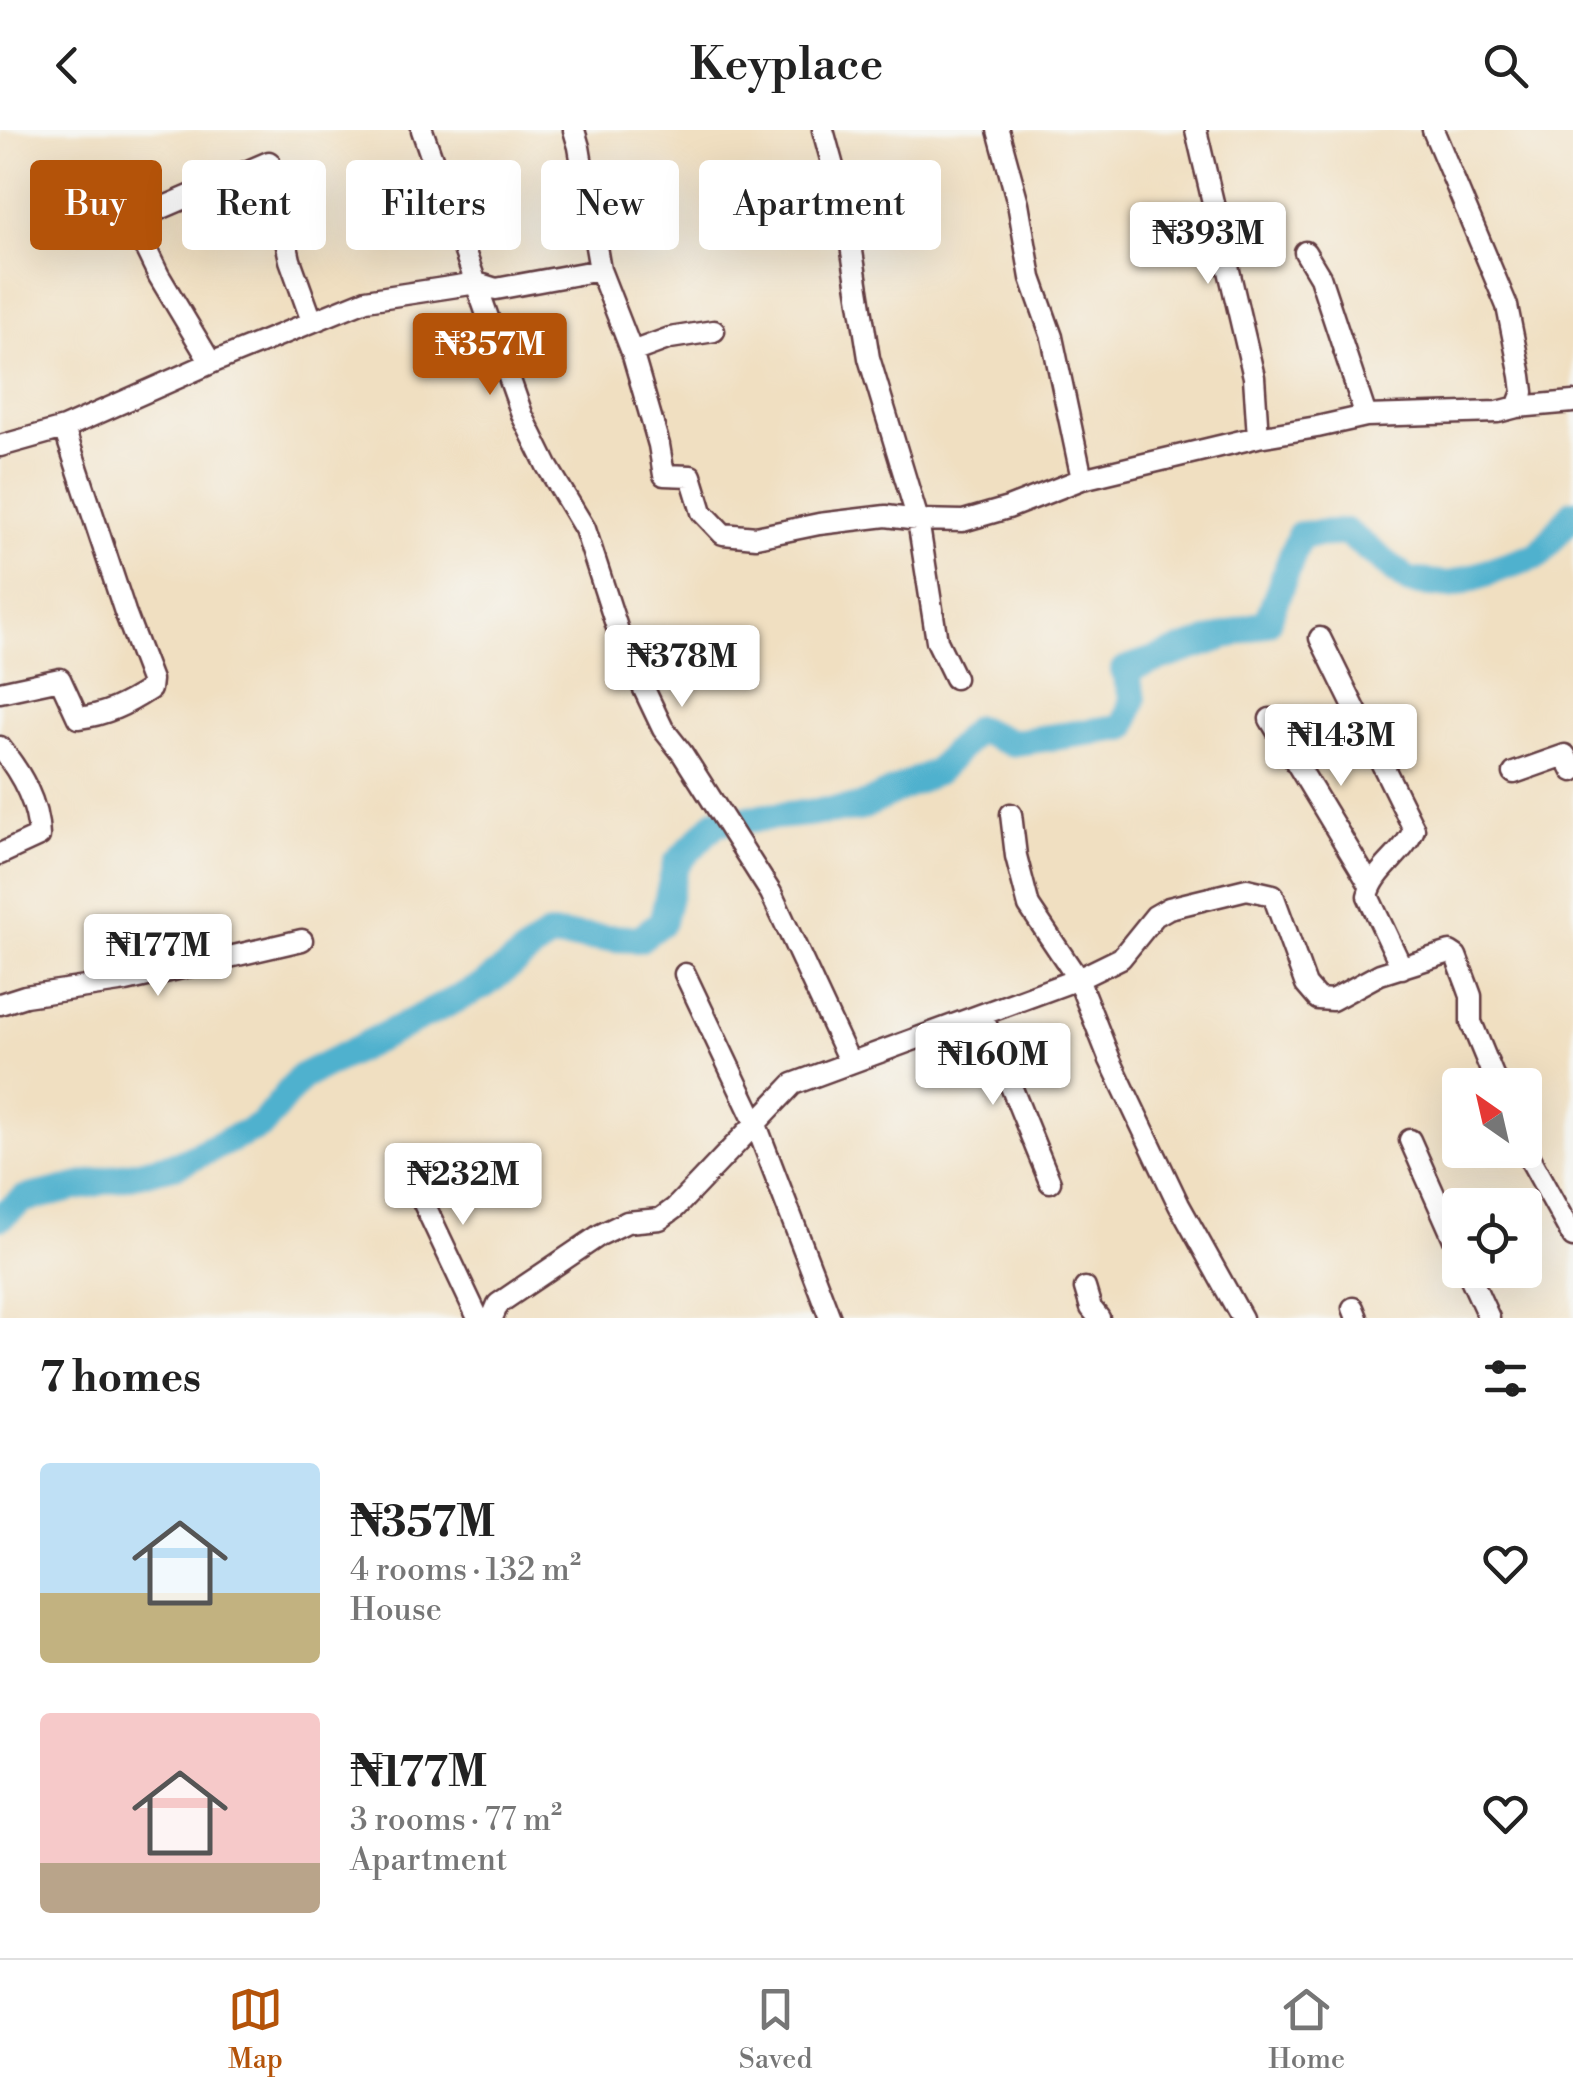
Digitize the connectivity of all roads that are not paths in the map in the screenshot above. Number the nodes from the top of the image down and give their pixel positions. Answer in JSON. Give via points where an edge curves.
{"nodes":[{"id":1,"x":422,"y":130,"type":"edge"},
{"id":2,"x":574,"y":130,"type":"edge"},
{"id":3,"x":823,"y":130,"type":"edge"},
{"id":4,"x":998,"y":130,"type":"edge"},
{"id":5,"x":1196,"y":130,"type":"edge"},
{"id":6,"x":1432,"y":130,"type":"edge"},
{"id":7,"x":831,"y":160,"type":"edge"},
{"id":8,"x":162,"y":208,"type":"edge"},
{"id":9,"x":147,"y":250,"type":"edge"},
{"id":10,"x":852,"y":250,"type":"edge"},
{"id":11,"x":1305,"y":252,"type":"dead end"},
{"id":12,"x":600,"y":270,"type":"junction"},
{"id":13,"x":478,"y":282,"type":"junction"},
{"id":14,"x":312,"y":322,"type":"junction"},
{"id":15,"x":714,"y":331,"type":"dead end"},
{"id":16,"x":632,"y":352,"type":"junction"},
{"id":17,"x":211,"y":363,"type":"junction"},
{"id":18,"x":1573,"y":402,"type":"edge"},
{"id":19,"x":1517,"y":407,"type":"junction"},
{"id":20,"x":1366,"y":416,"type":"junction"},
{"id":21,"x":64,"y":428,"type":"junction"},
{"id":22,"x":1258,"y":437,"type":"junction"},
{"id":23,"x":0,"y":446,"type":"edge"},
{"id":24,"x":1082,"y":479,"type":"junction"},
{"id":25,"x":918,"y":520,"type":"junction"},
{"id":26,"x":1320,"y":638,"type":"dead end"},
{"id":27,"x":955,"y":678,"type":"dead end"},
{"id":28,"x":0,"y":692,"type":"edge"},
{"id":29,"x":1270,"y":719,"type":"dead end"},
{"id":30,"x":0,"y":747,"type":"edge"},
{"id":31,"x":1573,"y":772,"type":"edge"},
{"id":32,"x":1514,"y":773,"type":"dead end"},
{"id":33,"x":1011,"y":814,"type":"dead end"},
{"id":34,"x":0,"y":854,"type":"edge"},
{"id":35,"x":1370,"y":885,"type":"junction"},
{"id":36,"x":302,"y":940,"type":"dead end"},
{"id":37,"x":1402,"y":968,"type":"junction"},
{"id":38,"x":685,"y":974,"type":"dead end"},
{"id":39,"x":1078,"y":978,"type":"junction"},
{"id":40,"x":0,"y":1004,"type":"edge"},
{"id":41,"x":982,"y":1015,"type":"junction"},
{"id":42,"x":850,"y":1063,"type":"junction"},
{"id":43,"x":1490,"y":1068,"type":"edge"},
{"id":44,"x":755,"y":1122,"type":"junction"},
{"id":45,"x":1410,"y":1140,"type":"dead end"},
{"id":46,"x":403,"y":1159,"type":"dead end"},
{"id":47,"x":1535,"y":1168,"type":"edge"},
{"id":48,"x":1050,"y":1182,"type":"dead end"},
{"id":49,"x":1442,"y":1213,"type":"edge"},
{"id":50,"x":1573,"y":1237,"type":"edge"},
{"id":51,"x":1085,"y":1288,"type":"dead end"},
{"id":52,"x":1476,"y":1288,"type":"edge"},
{"id":53,"x":478,"y":1318,"type":"edge"},
{"id":54,"x":492,"y":1318,"type":"edge"},
{"id":55,"x":830,"y":1318,"type":"edge"},
{"id":56,"x":1099,"y":1318,"type":"edge"},
{"id":57,"x":1242,"y":1318,"type":"edge"},
{"id":58,"x":1490,"y":1318,"type":"edge"}],
"edges":[{"from":1,"to":13,"type":"street"},
{"from":2,"to":12,"type":"street"},
{"from":3,"to":7,"type":"street"},
{"from":4,"to":24,"type":"street"},
{"from":5,"to":22,"type":"street","via":[[1254,377]]},
{"from":6,"to":19,"type":"street","via":[[1507,306],[1522,376]]},
{"from":8,"to":14,"type":"street","via":[[269,162],[290,260]]},
{"from":9,"to":17,"type":"street"},
{"from":10,"to":25,"type":"street","via":[[869,358]]},
{"from":11,"to":20,"type":"street","via":[[1320,277]]},
{"from":12,"to":13,"type":"street","via":[[496,290]]},
{"from":12,"to":16,"type":"street"},
{"from":13,"to":14,"type":"street","via":[[366,300]]},
{"from":13,"to":42,"type":"street","via":[[523,418],[584,529],[622,643],[663,729],[771,892]]},
{"from":14,"to":17,"type":"street"},
{"from":15,"to":16,"type":"street"},
{"from":16,"to":25,"type":"street","via":[[664,475],[691,476],[702,512],[723,534],[756,537],[886,516]]},
{"from":17,"to":21,"type":"street"},
{"from":18,"to":19,"type":"street"},
{"from":19,"to":20,"type":"street"},
{"from":20,"to":22,"type":"street"},
{"from":21,"to":23,"type":"street"},
{"from":21,"to":28,"type":"street","via":[[150,689],[119,708],[78,718],[60,680]]},
{"from":22,"to":24,"type":"street"},
{"from":24,"to":25,"type":"street","via":[[964,521]]},
{"from":25,"to":27,"type":"street","via":[[937,641]]},
{"from":26,"to":35,"type":"street","via":[[1414,829]]},
{"from":29,"to":35,"type":"street"},
{"from":30,"to":34,"type":"street","via":[[20,772],[39,836]]},
{"from":31,"to":32,"type":"street","via":[[1565,756]]},
{"from":33,"to":39,"type":"street","via":[[1029,906]]},
{"from":35,"to":37,"type":"street","via":[[1368,896]]},
{"from":36,"to":40,"type":"street"},
{"from":37,"to":39,"type":"street","via":[[1332,1000],[1318,999],[1306,985],[1273,895],[1247,889],[1169,908],[1121,958]]},
{"from":37,"to":43,"type":"street","via":[[1450,952],[1456,956],[1471,996],[1470,1022]]},
{"from":38,"to":44,"type":"street"},
{"from":39,"to":41,"type":"street"},
{"from":39,"to":57,"type":"street","via":[[1110,1060]]},
{"from":41,"to":42,"type":"street"},
{"from":41,"to":48,"type":"street"},
{"from":42,"to":44,"type":"street","via":[[793,1084]]},
{"from":44,"to":54,"type":"street","via":[[660,1219],[627,1222],[600,1235],[498,1304]]},
{"from":44,"to":55,"type":"street"},
{"from":45,"to":49,"type":"street"},
{"from":46,"to":53,"type":"street"},
{"from":47,"to":50,"type":"street"},
{"from":51,"to":56,"type":"street"},
{"from":52,"to":58,"type":"street"}]}
